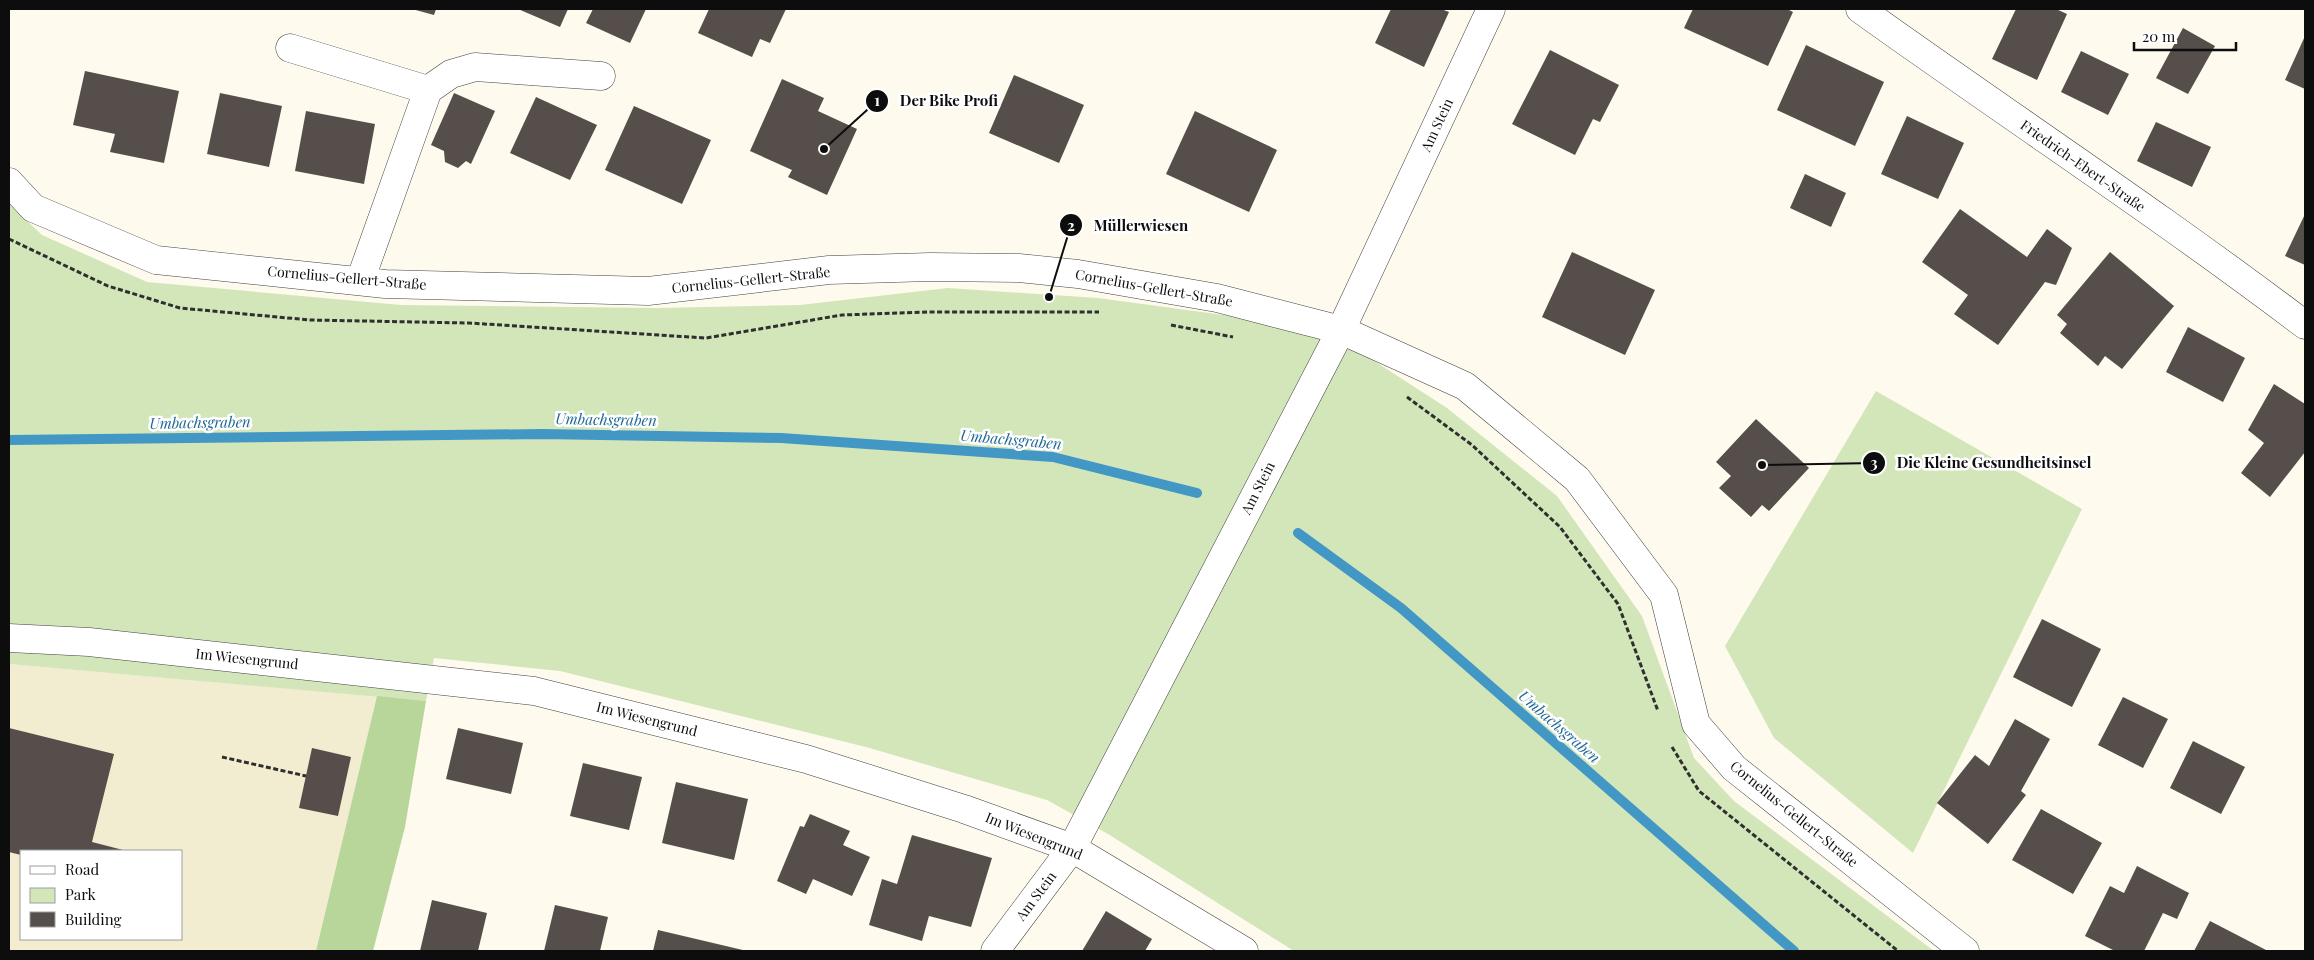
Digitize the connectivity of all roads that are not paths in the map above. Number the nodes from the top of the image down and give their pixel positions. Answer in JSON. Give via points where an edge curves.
{"nodes":[{"id":1,"x":1492,"y":9,"type":"edge"},
{"id":2,"x":1860,"y":9,"type":"edge"},
{"id":3,"x":290,"y":48,"type":"dead end"},
{"id":4,"x":601,"y":76,"type":"dead end"},
{"id":5,"x":428,"y":90,"type":"junction"},
{"id":6,"x":9,"y":182,"type":"edge"},
{"id":7,"x":360,"y":282,"type":"junction"},
{"id":8,"x":2305,"y":325,"type":"edge"},
{"id":9,"x":1341,"y":330,"type":"junction"},
{"id":10,"x":9,"y":638,"type":"edge"},
{"id":11,"x":1072,"y":848,"type":"junction"},
{"id":12,"x":995,"y":951,"type":"edge"},
{"id":13,"x":1244,"y":951,"type":"edge"},
{"id":14,"x":1966,"y":951,"type":"edge"}],
"edges":[{"from":1,"to":9,"type":"street","name":"Am Stein"},
{"from":2,"to":8,"type":"street","name":"Friedrich-Ebert-Straße","via":[[2234,271]]},
{"from":3,"to":5,"type":"street"},
{"from":4,"to":5,"type":"street","via":[[475,67],[450,74]]},
{"from":5,"to":7,"type":"street"},
{"from":6,"to":7,"type":"street","name":"Cornelius-Gellert-Straße","via":[[33,208],[156,260]]},
{"from":7,"to":9,"type":"street","name":"Cornelius-Gellert-Straße","via":[[648,290],[829,270],[1018,268],[1078,274],[1217,298]]},
{"from":9,"to":11,"type":"street","name":"Am Stein"},
{"from":9,"to":14,"type":"street","name":"Cornelius-Gellert-Straße","via":[[1466,386],[1577,479],[1664,595],[1696,724],[1734,768]]},
{"from":10,"to":11,"type":"street","name":"Im Wiesengrund","via":[[89,642],[534,691],[806,759],[964,809]]},
{"from":11,"to":12,"type":"street","name":"Am Stein"},
{"from":11,"to":13,"type":"street","name":"Im Wiesengrund"}]}
